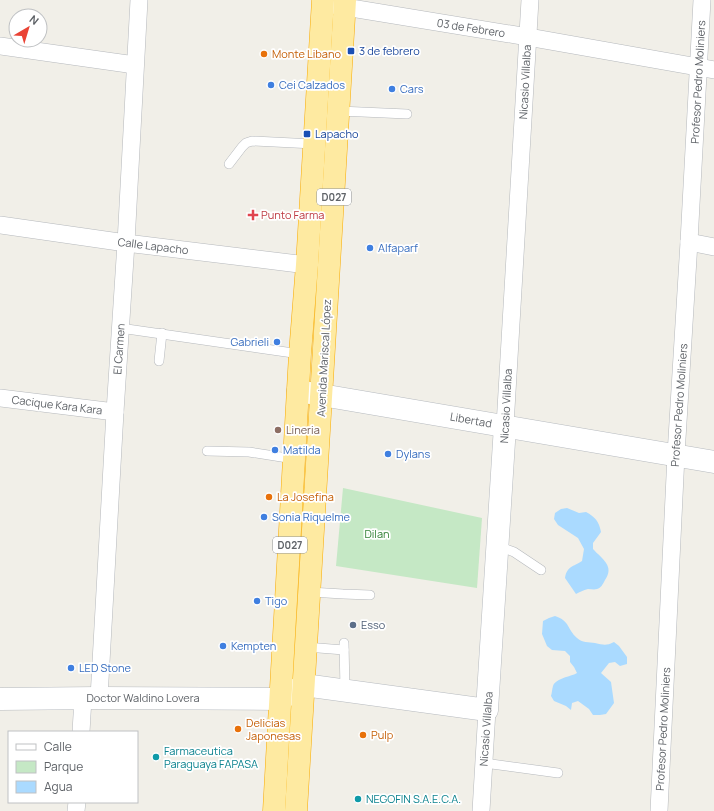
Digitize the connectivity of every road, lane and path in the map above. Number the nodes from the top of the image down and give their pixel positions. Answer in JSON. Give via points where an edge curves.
{"nodes":[{"id":1,"x":139,"y":0,"type":"edge"},
{"id":2,"x":530,"y":0,"type":"edge"},
{"id":3,"x":702,"y":0,"type":"edge"},
{"id":4,"x":323,"y":1,"type":"edge"},
{"id":5,"x":345,"y":3,"type":"edge"},
{"id":6,"x":528,"y":37,"type":"junction"},
{"id":7,"x":0,"y":46,"type":"edge"},
{"id":8,"x":135,"y":65,"type":"junction"},
{"id":9,"x":706,"y":68,"type":"edge"},
{"id":10,"x":339,"y":111,"type":"junction"},
{"id":11,"x":407,"y":114,"type":"dead end"},
{"id":12,"x":314,"y":144,"type":"junction"},
{"id":13,"x":229,"y":164,"type":"dead end"},
{"id":14,"x":0,"y":225,"type":"edge"},
{"id":15,"x":689,"y":242,"type":"junction"},
{"id":16,"x":126,"y":243,"type":"junction"},
{"id":17,"x":714,"y":246,"type":"edge"},
{"id":18,"x":307,"y":265,"type":"junction"},
{"id":19,"x":120,"y":328,"type":"junction"},
{"id":20,"x":162,"y":333,"type":"junction"},
{"id":21,"x":300,"y":354,"type":"junction"},
{"id":22,"x":159,"y":361,"type":"dead end"},
{"id":23,"x":298,"y":391,"type":"junction"},
{"id":24,"x":322,"y":395,"type":"junction"},
{"id":25,"x":0,"y":398,"type":"edge"},
{"id":26,"x":115,"y":412,"type":"junction"},
{"id":27,"x":505,"y":426,"type":"junction"},
{"id":28,"x":207,"y":451,"type":"dead end"},
{"id":29,"x":676,"y":455,"type":"junction"},
{"id":30,"x":294,"y":459,"type":"junction"},
{"id":31,"x":714,"y":462,"type":"edge"},
{"id":32,"x":498,"y":546,"type":"junction"},
{"id":33,"x":541,"y":570,"type":"dead end"},
{"id":34,"x":310,"y":592,"type":"junction"},
{"id":35,"x":370,"y":596,"type":"dead end"},
{"id":36,"x":306,"y":647,"type":"junction"},
{"id":37,"x":304,"y":685,"type":"junction"},
{"id":38,"x":345,"y":691,"type":"junction"},
{"id":39,"x":91,"y":698,"type":"junction"},
{"id":40,"x":283,"y":698,"type":"junction"},
{"id":41,"x":0,"y":699,"type":"edge"},
{"id":42,"x":487,"y":710,"type":"junction"},
{"id":43,"x":81,"y":731,"type":"edge"},
{"id":44,"x":484,"y":763,"type":"junction"},
{"id":45,"x":558,"y":773,"type":"dead end"},
{"id":46,"x":274,"y":811,"type":"edge"},
{"id":47,"x":296,"y":811,"type":"edge"},
{"id":48,"x":481,"y":811,"type":"edge"},
{"id":49,"x":659,"y":811,"type":"edge"}],
"edges":[{"from":1,"to":8,"type":"street","name":"El Carmen"},
{"from":2,"to":6,"type":"street","name":"Nicasio Villalba"},
{"from":3,"to":9,"type":"street","name":"Profesor Pedro Moliniers"},
{"from":4,"to":5,"type":"street","name":"03 de Febrero"},
{"from":4,"to":12,"type":"highway","name":"Avenida Mariscal López","number":"D027"},
{"from":5,"to":6,"type":"street","name":"03 de Febrero"},
{"from":5,"to":10,"type":"highway","name":"Avenida Mariscal López","number":"D027"},
{"from":6,"to":9,"type":"street","name":"03 de Febrero"},
{"from":6,"to":27,"type":"street","name":"Nicasio Villalba"},
{"from":7,"to":8,"type":"street"},
{"from":8,"to":16,"type":"street","name":"El Carmen"},
{"from":9,"to":15,"type":"street","name":"Profesor Pedro Moliniers"},
{"from":10,"to":11,"type":"lane"},
{"from":10,"to":24,"type":"highway","name":"Avenida Mariscal López","number":"D027"},
{"from":12,"to":13,"type":"lane","via":[[246,142]]},
{"from":12,"to":18,"type":"highway","name":"Avenida Mariscal López","number":"D027"},
{"from":14,"to":16,"type":"street","name":"Calle Lapacho"},
{"from":15,"to":17,"type":"street"},
{"from":15,"to":29,"type":"street","name":"Profesor Pedro Moliniers"},
{"from":16,"to":18,"type":"street","name":"Calle Lapacho"},
{"from":16,"to":19,"type":"street","name":"El Carmen"},
{"from":18,"to":21,"type":"highway","name":"Avenida Mariscal López","number":"D027"},
{"from":19,"to":20,"type":"lane"},
{"from":19,"to":26,"type":"street","name":"El Carmen"},
{"from":20,"to":21,"type":"lane"},
{"from":20,"to":22,"type":"lane"},
{"from":21,"to":23,"type":"highway","name":"Avenida Mariscal López","number":"D027"},
{"from":23,"to":24,"type":"main road","name":"Libertad"},
{"from":23,"to":30,"type":"highway","name":"Avenida Mariscal López","number":"D027"},
{"from":24,"to":27,"type":"main road","name":"Libertad"},
{"from":24,"to":34,"type":"highway","name":"Avenida Mariscal López","number":"D027"},
{"from":25,"to":26,"type":"street","name":"Cacique Kara Kara"},
{"from":26,"to":39,"type":"street","name":"El Carmen"},
{"from":27,"to":29,"type":"main road","name":"Libertad"},
{"from":27,"to":32,"type":"main road","name":"Nicasio Villalba"},
{"from":28,"to":30,"type":"lane","via":[[249,452]]},
{"from":29,"to":31,"type":"main road","name":"Libertad"},
{"from":29,"to":49,"type":"street","name":"Profesor Pedro Moliniers"},
{"from":30,"to":40,"type":"highway","name":"Avenida Mariscal López","number":"D027"},
{"from":32,"to":33,"type":"lane","via":[[514,552]]},
{"from":32,"to":42,"type":"main road","name":"Nicasio Villalba"},
{"from":34,"to":35,"type":"lane","via":[[343,597]]},
{"from":34,"to":36,"type":"highway","name":"Avenida Mariscal López","number":"D027"},
{"from":36,"to":37,"type":"highway","name":"Avenida Mariscal López","number":"D027"},
{"from":36,"to":38,"type":"lane","via":[[344,647]]},
{"from":37,"to":38,"type":"main road"},
{"from":37,"to":40,"type":"main road"},
{"from":37,"to":47,"type":"highway","name":"Avenida Mariscal López","number":"D027"},
{"from":38,"to":42,"type":"main road"},
{"from":39,"to":40,"type":"main road","name":"Doctor Waldino Lovera"},
{"from":39,"to":41,"type":"main road","name":"Doctor Waldino Lovera"},
{"from":39,"to":43,"type":"street","name":"El Carmen"},
{"from":40,"to":46,"type":"highway","name":"Avenida Mariscal López","number":"D027"},
{"from":42,"to":44,"type":"street","name":"Nicasio Villalba"},
{"from":44,"to":45,"type":"lane"},
{"from":44,"to":48,"type":"street","name":"Nicasio Villalba"}]}
